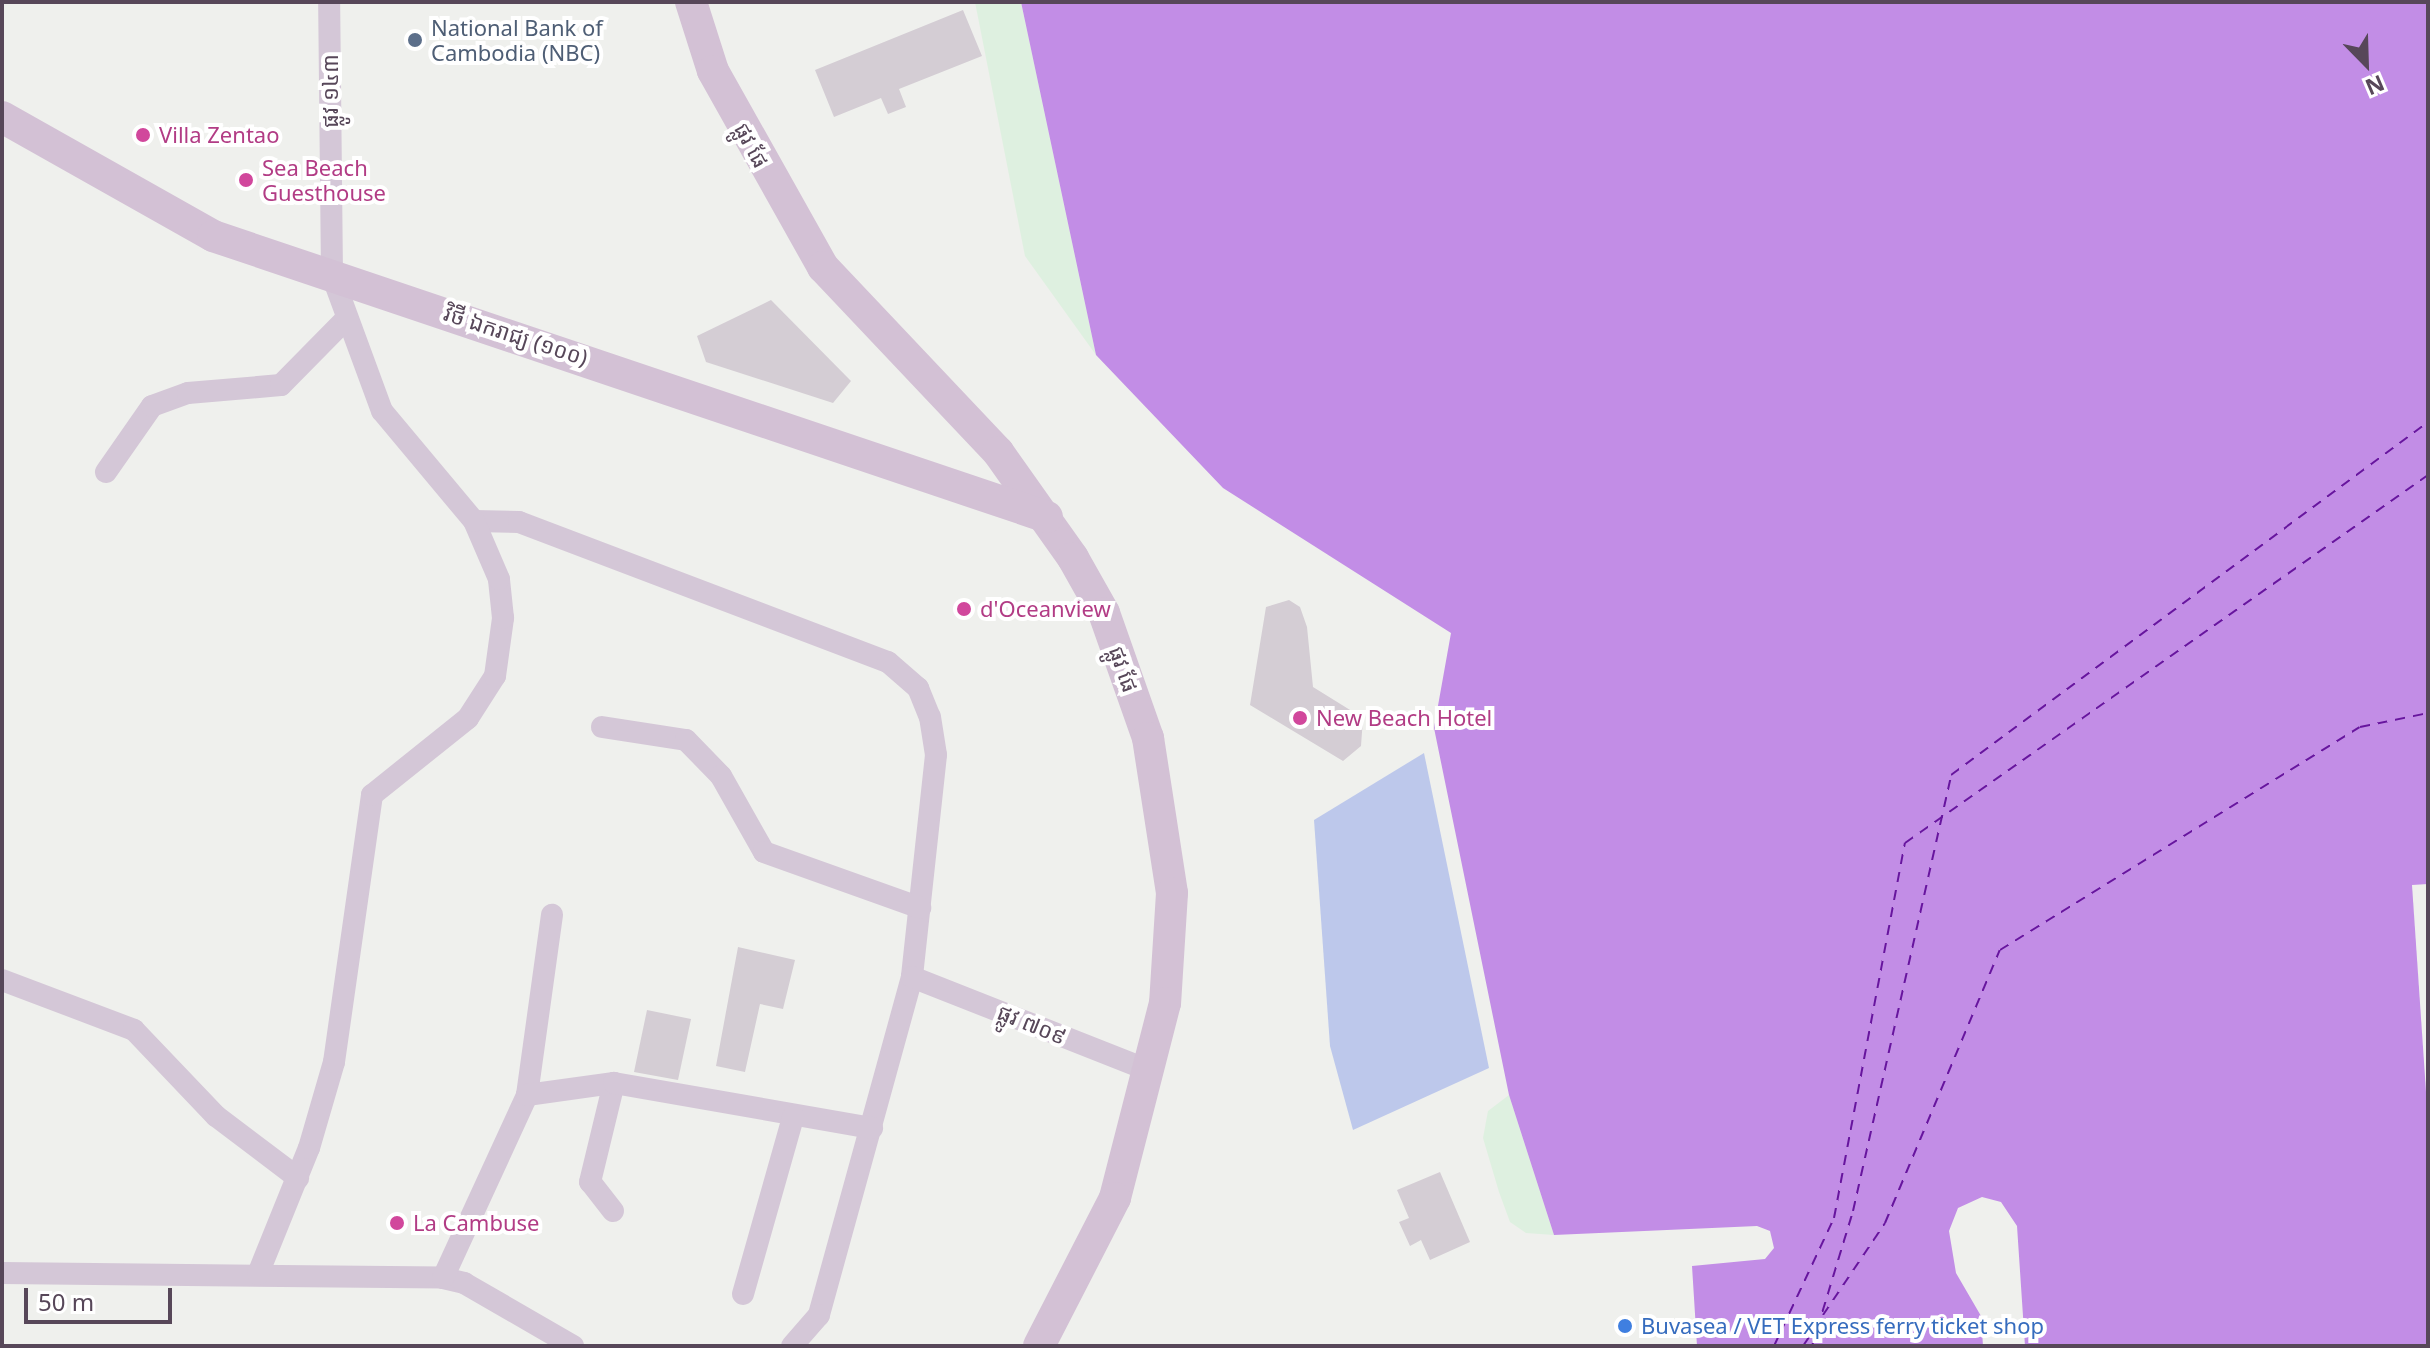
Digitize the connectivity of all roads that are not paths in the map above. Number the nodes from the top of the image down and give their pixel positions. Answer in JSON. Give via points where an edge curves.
{"nodes":[{"id":1,"x":329,"y":2,"type":"edge"},
{"id":2,"x":691,"y":2,"type":"edge"},
{"id":3,"x":2,"y":117,"type":"edge"},
{"id":4,"x":332,"y":275,"type":"junction"},
{"id":5,"x":347,"y":318,"type":"junction"},
{"id":6,"x":998,"y":452,"type":"junction"},
{"id":7,"x":106,"y":472,"type":"dead end"},
{"id":8,"x":968,"y":487,"type":"junction"},
{"id":9,"x":1047,"y":517,"type":"junction"},
{"id":10,"x":474,"y":521,"type":"junction"},
{"id":11,"x":602,"y":727,"type":"dead end"},
{"id":12,"x":920,"y":908,"type":"junction"},
{"id":13,"x":552,"y":915,"type":"dead end"},
{"id":14,"x":912,"y":977,"type":"junction"},
{"id":15,"x":2,"y":980,"type":"edge"},
{"id":16,"x":1151,"y":1071,"type":"junction"},
{"id":17,"x":614,"y":1083,"type":"junction"},
{"id":18,"x":527,"y":1095,"type":"junction"},
{"id":19,"x":793,"y":1117,"type":"junction"},
{"id":20,"x":872,"y":1128,"type":"junction"},
{"id":21,"x":298,"y":1178,"type":"junction"},
{"id":22,"x":613,"y":1211,"type":"dead end"},
{"id":23,"x":2,"y":1273,"type":"edge"},
{"id":24,"x":258,"y":1274,"type":"junction"},
{"id":25,"x":443,"y":1278,"type":"junction"},
{"id":26,"x":743,"y":1294,"type":"dead end"},
{"id":27,"x":1036,"y":1341,"type":"edge"},
{"id":28,"x":573,"y":1346,"type":"edge"},
{"id":29,"x":792,"y":1346,"type":"edge"}],
"edges":[{"from":1,"to":4,"type":"street","name":"ផ្លូវ ១៤៣"},
{"from":2,"to":6,"type":"street","name":"ផ្លូវ ផែ","via":[[713,71],[823,267]]},
{"from":3,"to":4,"type":"street","name":"វិថី ឯករាជ្យ (១០០)","via":[[213,236]]},
{"from":4,"to":5,"type":"street","name":"ផ្លូវ ១៤៣"},
{"from":4,"to":8,"type":"street","name":"វិថី ឯករាជ្យ (១០០)"},
{"from":5,"to":7,"type":"street","via":[[281,385],[188,393],[152,406]]},
{"from":5,"to":10,"type":"street","name":"ផ្លូវ ១៤៣","via":[[382,411]]},
{"from":6,"to":8,"type":"street","via":[[991,477]]},
{"from":6,"to":9,"type":"street","name":"ផ្លូវ ផែ"},
{"from":8,"to":9,"type":"street","name":"វិថី ឯករាជ្យ (១០០)"},
{"from":9,"to":16,"type":"street","name":"ផ្លូវ ផែ","via":[[1104,613],[1161,798],[1172,893],[1165,1003]]},
{"from":10,"to":12,"type":"street","via":[[519,522],[888,662],[918,688],[936,755]]},
{"from":10,"to":21,"type":"street","name":"ផ្លូវ ១៤៣","via":[[499,579],[495,676],[468,718],[372,795],[334,1062]]},
{"from":11,"to":12,"type":"street","via":[[686,740],[721,776],[764,852]]},
{"from":12,"to":14,"type":"street"},
{"from":13,"to":18,"type":"street"},
{"from":14,"to":16,"type":"street","name":"ផ្លូវ ៧០៩"},
{"from":14,"to":20,"type":"street"},
{"from":15,"to":21,"type":"street","via":[[134,1030],[216,1116]]},
{"from":16,"to":27,"type":"street","name":"ផ្លូវ ផែ","via":[[1115,1198]]},
{"from":17,"to":18,"type":"street"},
{"from":17,"to":19,"type":"street"},
{"from":17,"to":22,"type":"street","via":[[590,1182]]},
{"from":18,"to":25,"type":"street"},
{"from":19,"to":20,"type":"street"},
{"from":19,"to":26,"type":"street"},
{"from":20,"to":29,"type":"street","via":[[819,1315]]},
{"from":21,"to":24,"type":"street","name":"ផ្លូវ ១៤៣"},
{"from":23,"to":24,"type":"street"},
{"from":24,"to":25,"type":"street"},
{"from":25,"to":28,"type":"street","via":[[464,1283]]}]}
